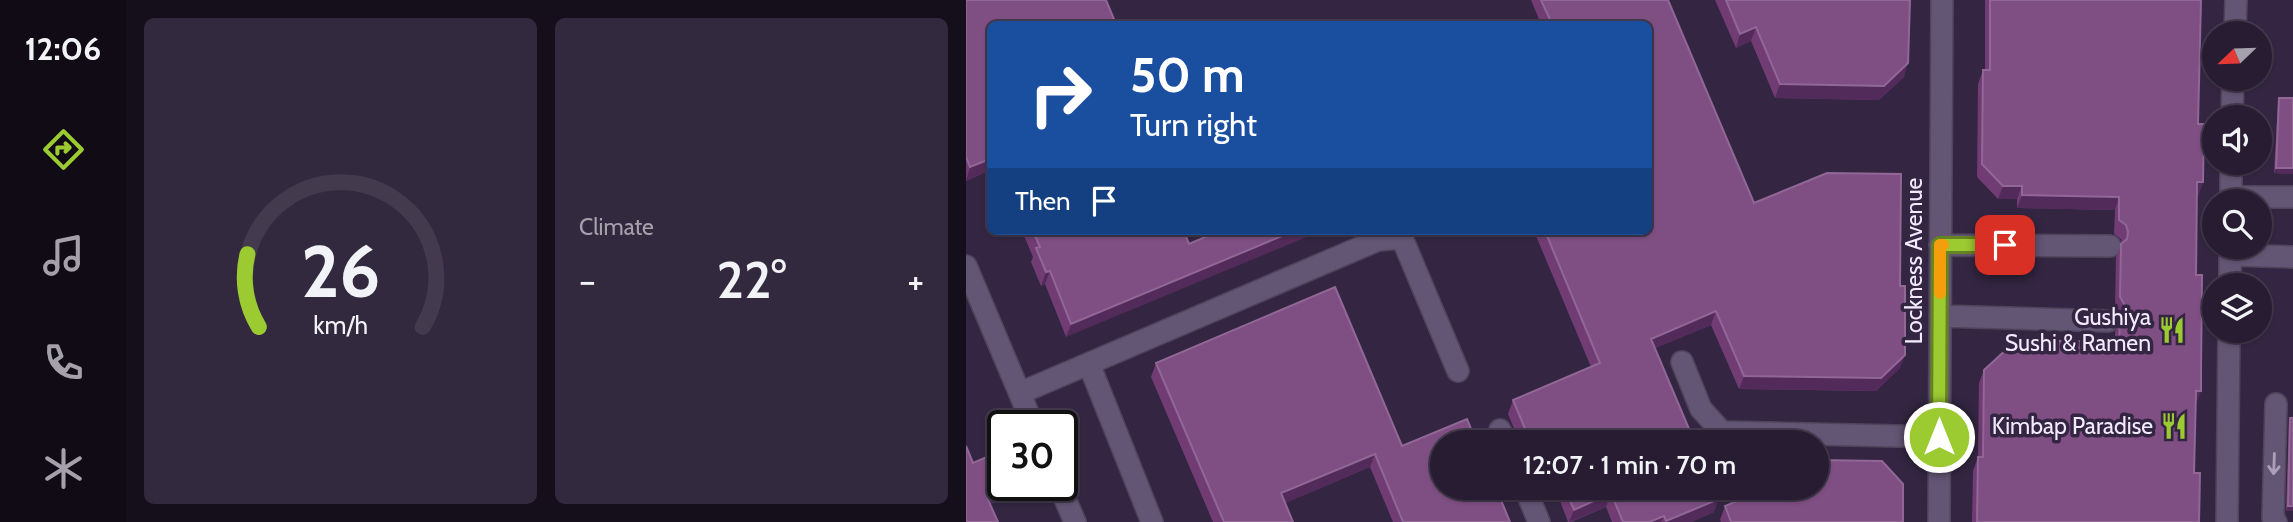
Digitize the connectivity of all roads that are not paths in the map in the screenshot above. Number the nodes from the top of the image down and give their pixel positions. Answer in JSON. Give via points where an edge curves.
{"nodes":[{"id":1,"x":1942,"y":0,"type":"edge"},
{"id":2,"x":2236,"y":0,"type":"edge"},
{"id":3,"x":2235,"y":21,"type":"edge"},
{"id":4,"x":2293,"y":197,"type":"edge"},
{"id":5,"x":2272,"y":198,"type":"edge"},
{"id":6,"x":1940,"y":245,"type":"junction"},
{"id":7,"x":2110,"y":246,"type":"dead end"},
{"id":8,"x":2272,"y":255,"type":"edge"},
{"id":9,"x":2293,"y":257,"type":"edge"},
{"id":10,"x":966,"y":266,"type":"edge"},
{"id":11,"x":1940,"y":316,"type":"junction"},
{"id":12,"x":2108,"y":321,"type":"dead end"},
{"id":13,"x":2229,"y":343,"type":"edge"},
{"id":14,"x":1682,"y":362,"type":"dead end"},
{"id":15,"x":1088,"y":364,"type":"junction"},
{"id":16,"x":1458,"y":371,"type":"dead end"},
{"id":17,"x":1020,"y":393,"type":"junction"},
{"id":18,"x":2276,"y":404,"type":"dead end"},
{"id":19,"x":1027,"y":410,"type":"edge"},
{"id":20,"x":1939,"y":437,"type":"junction"},
{"id":21,"x":1530,"y":500,"type":"edge"},
{"id":22,"x":1065,"y":501,"type":"edge"},
{"id":23,"x":1074,"y":522,"type":"edge"},
{"id":24,"x":1152,"y":522,"type":"edge"},
{"id":25,"x":1539,"y":522,"type":"edge"},
{"id":26,"x":1939,"y":522,"type":"edge"},
{"id":27,"x":2227,"y":522,"type":"edge"},
{"id":28,"x":2276,"y":522,"type":"edge"}],
"edges":[{"from":1,"to":6,"type":"street","name":"Lockness Avenue"},
{"from":2,"to":3,"type":"street"},
{"from":4,"to":5,"type":"street"},
{"from":6,"to":7,"type":"street"},
{"from":6,"to":11,"type":"street","name":"Lockness Avenue"},
{"from":8,"to":9,"type":"street"},
{"from":10,"to":17,"type":"street"},
{"from":11,"to":12,"type":"street"},
{"from":11,"to":20,"type":"street","name":"Lockness Avenue"},
{"from":13,"to":27,"type":"street"},
{"from":14,"to":20,"type":"street","via":[[1702,410],[1722,432]]},
{"from":15,"to":16,"type":"street","via":[[1378,240],[1402,238]]},
{"from":15,"to":17,"type":"street"},
{"from":15,"to":24,"type":"street"},
{"from":17,"to":19,"type":"street"},
{"from":18,"to":28,"type":"street","one_way":true},
{"from":20,"to":26,"type":"street","name":"Lockness Avenue"},
{"from":21,"to":25,"type":"street"},
{"from":22,"to":23,"type":"street"}]}
